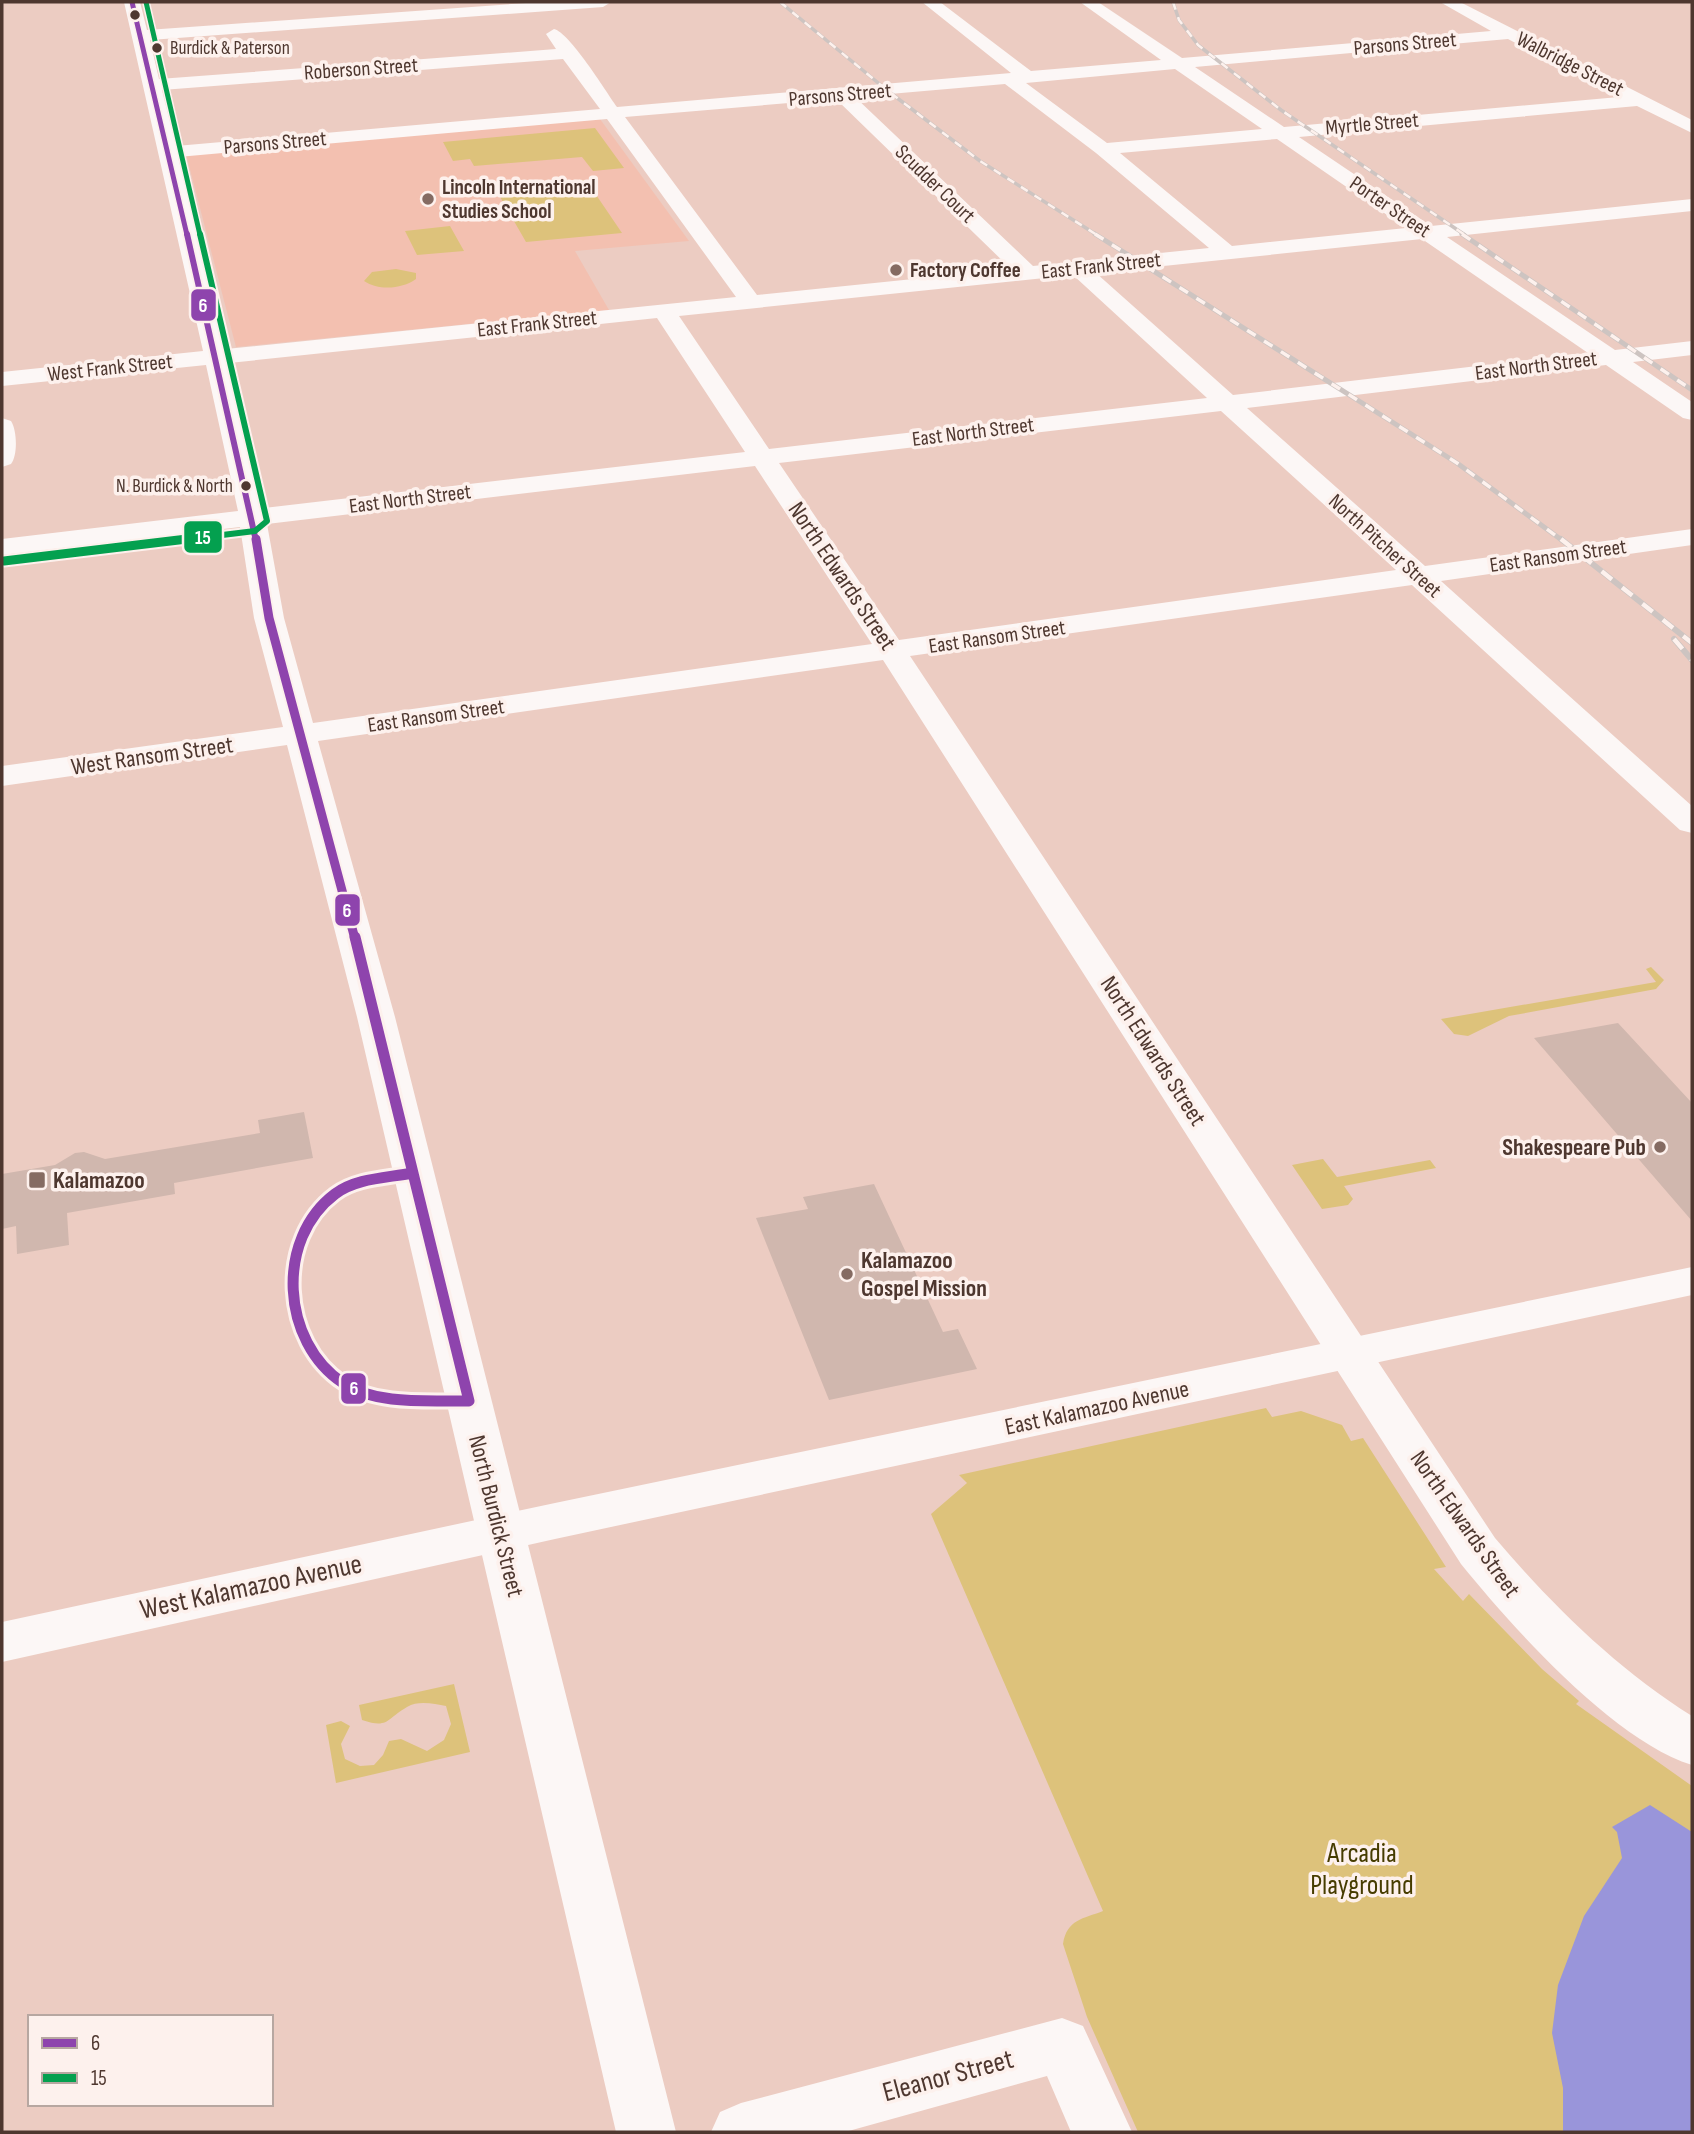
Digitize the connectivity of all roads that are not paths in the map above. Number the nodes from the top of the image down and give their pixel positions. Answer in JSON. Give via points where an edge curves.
{"nodes":[{"id":1,"x":132,"y":2,"type":"edge"},
{"id":2,"x":603,"y":2,"type":"edge"},
{"id":3,"x":957,"y":2,"type":"edge"},
{"id":4,"x":1088,"y":2,"type":"edge"},
{"id":5,"x":1448,"y":2,"type":"edge"},
{"id":6,"x":931,"y":3,"type":"edge"},
{"id":7,"x":531,"y":4,"type":"edge"},
{"id":8,"x":1511,"y":34,"type":"junction"},
{"id":9,"x":141,"y":36,"type":"junction"},
{"id":10,"x":570,"y":53,"type":"junction"},
{"id":11,"x":1179,"y":64,"type":"junction"},
{"id":12,"x":1020,"y":79,"type":"junction"},
{"id":13,"x":152,"y":85,"type":"junction"},
{"id":14,"x":842,"y":95,"type":"junction"},
{"id":15,"x":1641,"y":100,"type":"junction"},
{"id":16,"x":612,"y":115,"type":"junction"},
{"id":17,"x":1692,"y":127,"type":"edge"},
{"id":18,"x":1280,"y":132,"type":"junction"},
{"id":19,"x":1103,"y":149,"type":"junction"},
{"id":20,"x":169,"y":152,"type":"junction"},
{"id":21,"x":1692,"y":205,"type":"edge"},
{"id":22,"x":1427,"y":233,"type":"junction"},
{"id":23,"x":1228,"y":253,"type":"junction"},
{"id":24,"x":1078,"y":268,"type":"junction"},
{"id":25,"x":1028,"y":273,"type":"junction"},
{"id":26,"x":752,"y":303,"type":"junction"},
{"id":27,"x":664,"y":311,"type":"junction"},
{"id":28,"x":1692,"y":348,"type":"edge"},
{"id":29,"x":217,"y":357,"type":"junction"},
{"id":30,"x":1611,"y":357,"type":"junction"},
{"id":31,"x":2,"y":379,"type":"edge"},
{"id":32,"x":1227,"y":403,"type":"junction"},
{"id":33,"x":1692,"y":413,"type":"edge"},
{"id":34,"x":2,"y":426,"type":"edge"},
{"id":35,"x":763,"y":457,"type":"junction"},
{"id":36,"x":2,"y":459,"type":"edge"},
{"id":37,"x":253,"y":517,"type":"junction"},
{"id":38,"x":1692,"y":537,"type":"edge"},
{"id":39,"x":2,"y":547,"type":"edge"},
{"id":40,"x":1417,"y":576,"type":"junction"},
{"id":41,"x":892,"y":652,"type":"junction"},
{"id":42,"x":302,"y":735,"type":"junction"},
{"id":43,"x":2,"y":776,"type":"edge"},
{"id":44,"x":1692,"y":785,"type":"edge"},
{"id":45,"x":1656,"y":790,"type":"junction"},
{"id":46,"x":1692,"y":823,"type":"edge"},
{"id":47,"x":1692,"y":1281,"type":"edge"},
{"id":48,"x":1350,"y":1355,"type":"junction"},
{"id":49,"x":500,"y":1532,"type":"junction"},
{"id":50,"x":2,"y":1642,"type":"edge"},
{"id":51,"x":1692,"y":1743,"type":"edge"},
{"id":52,"x":646,"y":2132,"type":"edge"},
{"id":53,"x":741,"y":2132,"type":"edge"},
{"id":54,"x":1102,"y":2132,"type":"edge"}],
"edges":[{"from":1,"to":9,"type":"street","name":"North Burdick Street"},
{"from":2,"to":7,"type":"street"},
{"from":3,"to":6,"type":"street"},
{"from":4,"to":11,"type":"street","name":"Porter Street"},
{"from":5,"to":8,"type":"street","name":"Walbridge Street"},
{"from":6,"to":12,"type":"street"},
{"from":7,"to":9,"type":"street"},
{"from":7,"to":10,"type":"street"},
{"from":8,"to":11,"type":"street","name":"Parsons Street"},
{"from":8,"to":15,"type":"street","name":"Walbridge Street"},
{"from":9,"to":13,"type":"street","name":"North Burdick Street"},
{"from":10,"to":13,"type":"street","name":"Roberson Street"},
{"from":10,"to":16,"type":"street"},
{"from":11,"to":12,"type":"street","name":"Parsons Street"},
{"from":11,"to":18,"type":"street","name":"Porter Street"},
{"from":12,"to":14,"type":"street","name":"Parsons Street"},
{"from":12,"to":19,"type":"street"},
{"from":13,"to":20,"type":"street","name":"North Burdick Street"},
{"from":14,"to":16,"type":"street","name":"Parsons Street"},
{"from":14,"to":25,"type":"street","name":"Scudder Court"},
{"from":15,"to":17,"type":"street","name":"Walbridge Street"},
{"from":15,"to":18,"type":"street","name":"Myrtle Street"},
{"from":16,"to":20,"type":"street","name":"Parsons Street"},
{"from":16,"to":26,"type":"street"},
{"from":18,"to":19,"type":"street","name":"Myrtle Street"},
{"from":18,"to":22,"type":"street","name":"Porter Street"},
{"from":19,"to":23,"type":"street"},
{"from":20,"to":29,"type":"street","name":"North Burdick Street"},
{"from":21,"to":22,"type":"street","name":"East Frank Street"},
{"from":22,"to":23,"type":"street","name":"East Frank Street"},
{"from":22,"to":30,"type":"street","name":"Porter Street"},
{"from":23,"to":24,"type":"street","name":"East Frank Street"},
{"from":24,"to":25,"type":"street","name":"East Frank Street"},
{"from":24,"to":32,"type":"street","name":"North Pitcher Street"},
{"from":25,"to":26,"type":"street","name":"East Frank Street"},
{"from":26,"to":27,"type":"street","name":"East Frank Street"},
{"from":27,"to":29,"type":"street","name":"East Frank Street"},
{"from":27,"to":35,"type":"street","name":"North Edwards Street"},
{"from":28,"to":30,"type":"street","name":"East North Street"},
{"from":29,"to":31,"type":"street","name":"West Frank Street"},
{"from":29,"to":37,"type":"street","name":"North Burdick Street"},
{"from":30,"to":32,"type":"street","name":"East North Street"},
{"from":30,"to":33,"type":"street","name":"Porter Street"},
{"from":32,"to":35,"type":"street","name":"East North Street"},
{"from":32,"to":40,"type":"street","name":"North Pitcher Street"},
{"from":34,"to":36,"type":"street"},
{"from":35,"to":37,"type":"street","name":"East North Street"},
{"from":35,"to":41,"type":"street","name":"North Edwards Street"},
{"from":37,"to":39,"type":"street","name":"East North Street"},
{"from":37,"to":42,"type":"street","name":"North Burdick Street","via":[[269,618]]},
{"from":38,"to":40,"type":"street","name":"East Ransom Street"},
{"from":40,"to":41,"type":"street","name":"East Ransom Street"},
{"from":40,"to":45,"type":"street","name":"North Pitcher Street"},
{"from":41,"to":42,"type":"street","name":"East Ransom Street"},
{"from":41,"to":48,"type":"street","name":"North Edwards Street"},
{"from":42,"to":43,"type":"street","name":"West Ransom Street"},
{"from":42,"to":49,"type":"street","name":"North Burdick Street","via":[[376,1017]]},
{"from":44,"to":45,"type":"street"},
{"from":45,"to":46,"type":"street","name":"North Pitcher Street"},
{"from":47,"to":48,"type":"street","name":"East Kalamazoo Avenue"},
{"from":48,"to":49,"type":"street","name":"East Kalamazoo Avenue"},
{"from":48,"to":51,"type":"street","name":"North Edwards Street","via":[[1478,1551],[1518,1601],[1603,1682]]},
{"from":49,"to":50,"type":"street","name":"West Kalamazoo Avenue"},
{"from":49,"to":52,"type":"street","name":"North Burdick Street"},
{"from":53,"to":54,"type":"street","name":"Eleanor Street","via":[[1062,2045]]}]}
